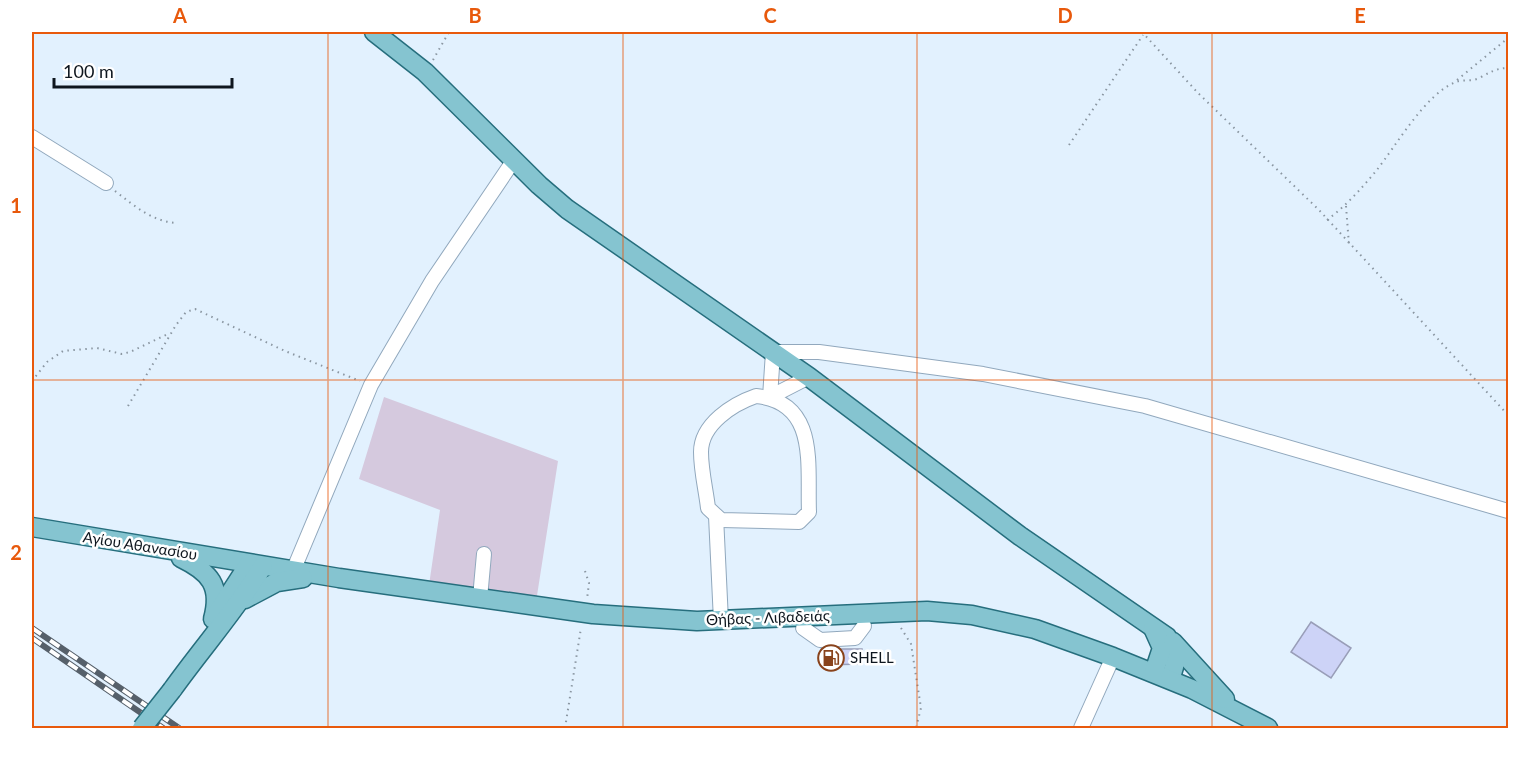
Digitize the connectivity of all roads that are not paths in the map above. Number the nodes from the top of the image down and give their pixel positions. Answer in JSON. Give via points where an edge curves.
{"nodes":[{"id":1,"x":374,"y":32,"type":"edge"},
{"id":2,"x":32,"y":137,"type":"edge"},
{"id":3,"x":514,"y":160,"type":"junction"},
{"id":4,"x":106,"y":183,"type":"road end"},
{"id":5,"x":773,"y":352,"type":"junction"},
{"id":6,"x":808,"y":376,"type":"junction"},
{"id":7,"x":770,"y":397,"type":"junction"},
{"id":8,"x":1509,"y":511,"type":"edge"},
{"id":9,"x":716,"y":516,"type":"junction"},
{"id":10,"x":32,"y":527,"type":"edge"},
{"id":11,"x":150,"y":547,"type":"junction"},
{"id":12,"x":484,"y":554,"type":"dead end"},
{"id":13,"x":256,"y":565,"type":"junction"},
{"id":14,"x":294,"y":571,"type":"junction"},
{"id":15,"x":339,"y":578,"type":"junction"},
{"id":16,"x":480,"y":598,"type":"junction"},
{"id":17,"x":240,"y":604,"type":"junction"},
{"id":18,"x":213,"y":619,"type":"junction"},
{"id":19,"x":721,"y":621,"type":"junction"},
{"id":20,"x":864,"y":626,"type":"dead end"},
{"id":21,"x":803,"y":628,"type":"dead end"},
{"id":22,"x":1159,"y":632,"type":"junction"},
{"id":23,"x":204,"y":644,"type":"junction"},
{"id":24,"x":1113,"y":657,"type":"junction"},
{"id":25,"x":1162,"y":676,"type":"junction"},
{"id":26,"x":1248,"y":717,"type":"junction"},
{"id":27,"x":142,"y":729,"type":"edge"},
{"id":28,"x":1081,"y":729,"type":"edge"},
{"id":29,"x":1268,"y":729,"type":"edge"}],
"edges":[{"from":1,"to":3,"type":"main road","via":[[425,72]]},
{"from":2,"to":4,"type":"street"},
{"from":3,"to":5,"type":"main road","via":[[567,209]]},
{"from":3,"to":14,"type":"street","via":[[404,325],[371,385]]},
{"from":5,"to":6,"type":"main road"},
{"from":5,"to":7,"type":"street"},
{"from":5,"to":8,"type":"street","via":[[819,352],[983,374],[1145,406]]},
{"from":6,"to":7,"type":"street"},
{"from":6,"to":22,"type":"main road","via":[[1001,522]]},
{"from":7,"to":9,"type":"street","via":[[740,401],[723,413],[704,438],[701,451],[708,508]]},
{"from":7,"to":9,"type":"street","via":[[793,411],[807,436],[809,512],[800,522],[721,520]]},
{"from":9,"to":19,"type":"street"},
{"from":10,"to":11,"type":"main road","name":"Αγίου Αθανασίου"},
{"from":11,"to":13,"type":"main road","name":"Αγίου Αθανασίου"},
{"from":11,"to":18,"type":"main road","via":[[179,557],[206,574],[217,597]]},
{"from":12,"to":16,"type":"street"},
{"from":13,"to":14,"type":"main road","name":"Θήβας - Λιβαδειάς"},
{"from":13,"to":17,"type":"main road"},
{"from":13,"to":18,"type":"main road"},
{"from":14,"to":15,"type":"main road","name":"Θήβας - Λιβαδειάς"},
{"from":15,"to":16,"type":"main road","name":"Θήβας - Λιβαδειάς"},
{"from":15,"to":17,"type":"main road","via":[[277,582]]},
{"from":16,"to":19,"type":"main road","name":"Θήβας - Λιβαδειάς","via":[[585,613]]},
{"from":17,"to":23,"type":"main road"},
{"from":18,"to":23,"type":"main road"},
{"from":19,"to":24,"type":"main road","name":"Θήβας - Λιβαδειάς","via":[[927,611],[972,615],[1035,629]]},
{"from":20,"to":21,"type":"street","via":[[855,638],[820,640]]},
{"from":22,"to":25,"type":"main road"},
{"from":22,"to":26,"type":"main road","via":[[1213,689]]},
{"from":23,"to":27,"type":"main road","bridge":true},
{"from":24,"to":25,"type":"main road","name":"Θήβας - Λιβαδειάς"},
{"from":24,"to":28,"type":"street"},
{"from":25,"to":26,"type":"main road","name":"Θήβας - Λιβαδειάς"},
{"from":26,"to":29,"type":"main road","name":"Θήβας - Λιβαδειάς"}]}
